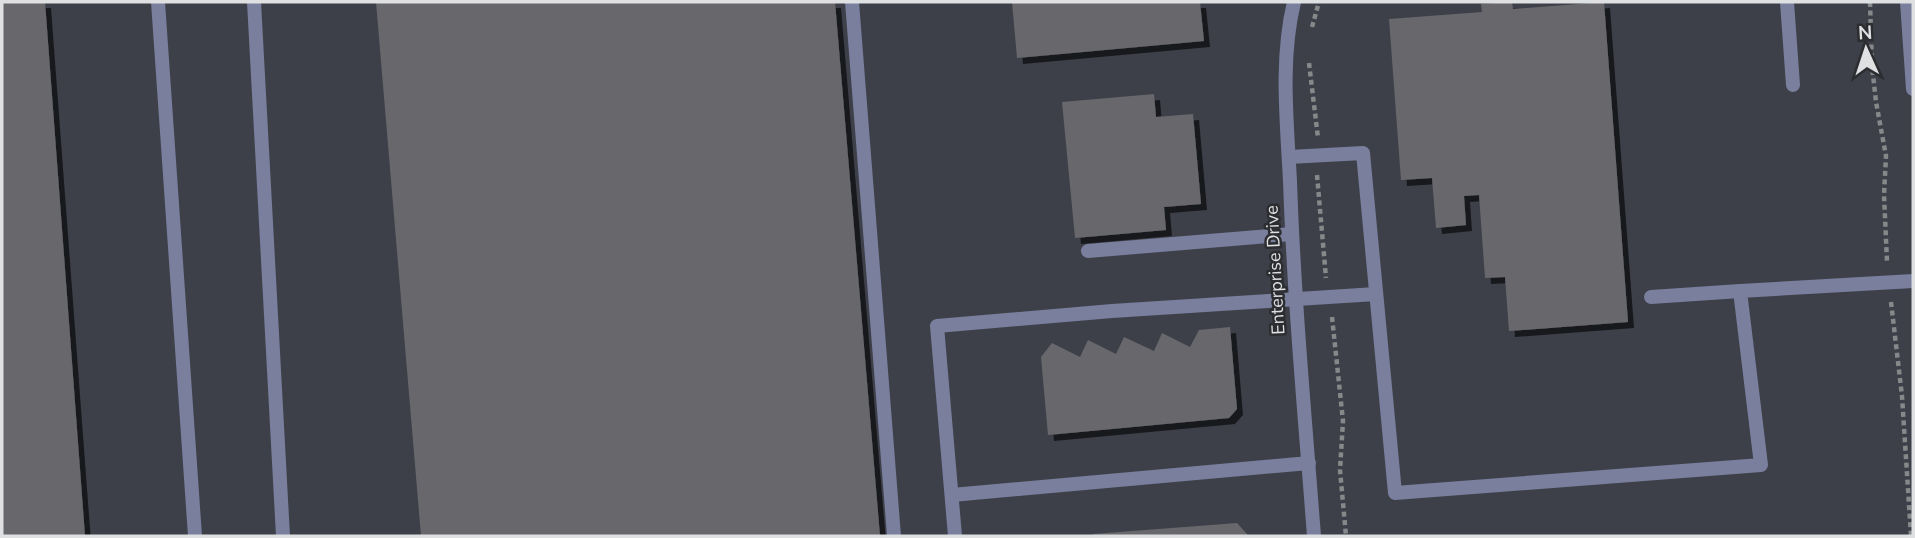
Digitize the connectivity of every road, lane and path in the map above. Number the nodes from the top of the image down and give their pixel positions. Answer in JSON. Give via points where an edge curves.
{"nodes":[{"id":1,"x":158,"y":2,"type":"edge"},
{"id":2,"x":254,"y":2,"type":"edge"},
{"id":3,"x":852,"y":2,"type":"edge"},
{"id":4,"x":1294,"y":2,"type":"edge"},
{"id":5,"x":1319,"y":2,"type":"edge"},
{"id":6,"x":1787,"y":2,"type":"edge"},
{"id":7,"x":1907,"y":2,"type":"edge"},
{"id":8,"x":1310,"y":36,"type":"dead end"},
{"id":9,"x":1308,"y":56,"type":"dead end"},
{"id":10,"x":1793,"y":85,"type":"dead end"},
{"id":11,"x":1913,"y":89,"type":"edge"},
{"id":12,"x":1318,"y":156,"type":"junction"},
{"id":13,"x":1289,"y":157,"type":"junction"},
{"id":14,"x":1292,"y":234,"type":"junction"},
{"id":15,"x":1088,"y":251,"type":"dead end"},
{"id":16,"x":1913,"y":281,"type":"edge"},
{"id":17,"x":1740,"y":292,"type":"junction"},
{"id":18,"x":1376,"y":294,"type":"junction"},
{"id":19,"x":1329,"y":296,"type":"junction"},
{"id":20,"x":1651,"y":297,"type":"dead end"},
{"id":21,"x":1294,"y":299,"type":"junction"},
{"id":22,"x":1308,"y":463,"type":"junction"},
{"id":23,"x":952,"y":495,"type":"junction"},
{"id":24,"x":195,"y":536,"type":"edge"},
{"id":25,"x":283,"y":536,"type":"edge"},
{"id":26,"x":894,"y":536,"type":"edge"},
{"id":27,"x":956,"y":536,"type":"edge"},
{"id":28,"x":1314,"y":536,"type":"edge"},
{"id":29,"x":1346,"y":536,"type":"edge"}],
"edges":[{"from":1,"to":24,"type":"street"},
{"from":2,"to":25,"type":"street"},
{"from":3,"to":26,"type":"street"},
{"from":4,"to":13,"type":"street","name":"Enterprise Drive","via":[[1288,27]]},
{"from":5,"to":8,"type":"path"},
{"from":6,"to":10,"type":"street"},
{"from":7,"to":11,"type":"street"},
{"from":9,"to":12,"type":"path"},
{"from":12,"to":13,"type":"street"},
{"from":12,"to":18,"type":"street","via":[[1363,153]]},
{"from":12,"to":19,"type":"path"},
{"from":13,"to":14,"type":"street","name":"Enterprise Drive"},
{"from":14,"to":15,"type":"street"},
{"from":14,"to":21,"type":"street","name":"Enterprise Drive"},
{"from":16,"to":17,"type":"street"},
{"from":17,"to":18,"type":"street","via":[[1761,465],[1395,493]]},
{"from":17,"to":20,"type":"street"},
{"from":18,"to":19,"type":"street"},
{"from":19,"to":21,"type":"street"},
{"from":19,"to":29,"type":"path","via":[[1343,421],[1340,470]]},
{"from":21,"to":22,"type":"street","name":"Enterprise Drive"},
{"from":21,"to":23,"type":"street","via":[[937,326]]},
{"from":22,"to":23,"type":"street"},
{"from":22,"to":28,"type":"street","name":"Enterprise Drive"},
{"from":23,"to":27,"type":"street"}]}
